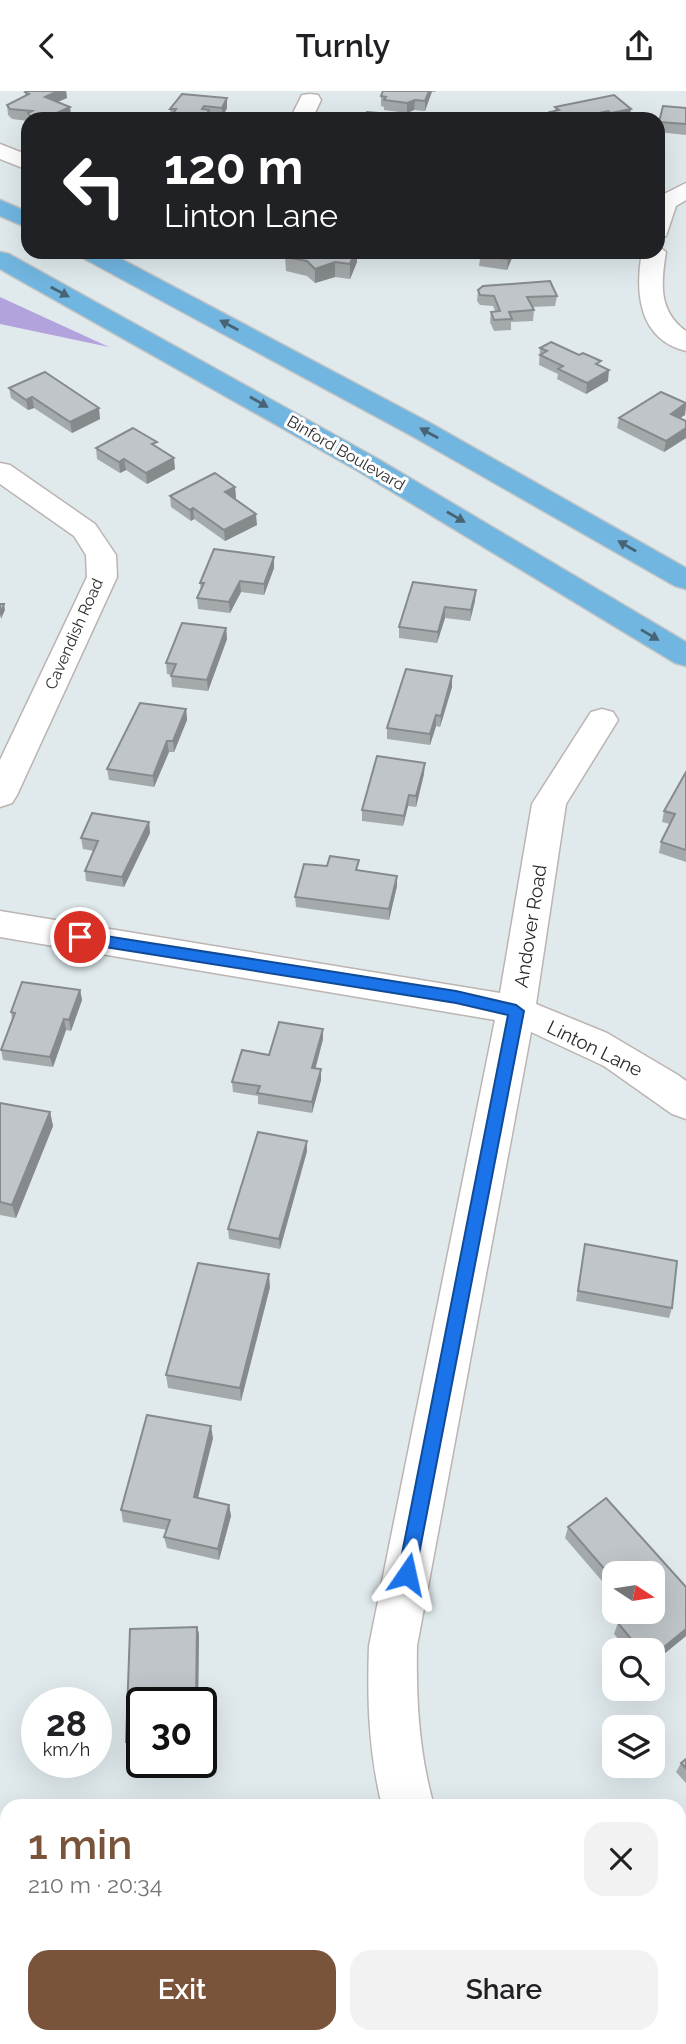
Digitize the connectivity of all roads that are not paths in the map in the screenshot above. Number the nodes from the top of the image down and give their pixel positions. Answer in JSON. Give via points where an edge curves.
{"nodes":[{"id":1,"x":0,"y":151,"type":"edge"},
{"id":2,"x":21,"y":160,"type":"edge"},
{"id":3,"x":686,"y":190,"type":"edge"},
{"id":4,"x":665,"y":203,"type":"edge"},
{"id":5,"x":0,"y":207,"type":"edge"},
{"id":6,"x":21,"y":218,"type":"edge"},
{"id":7,"x":103,"y":259,"type":"edge"},
{"id":8,"x":653,"y":259,"type":"edge"},
{"id":9,"x":0,"y":260,"type":"edge"},
{"id":10,"x":677,"y":336,"type":"edge"},
{"id":11,"x":0,"y":471,"type":"edge"},
{"id":12,"x":686,"y":580,"type":"edge"},
{"id":13,"x":686,"y":656,"type":"edge"},
{"id":14,"x":602,"y":720,"type":"dead end"},
{"id":15,"x":8,"y":757,"type":"edge"},
{"id":16,"x":0,"y":795,"type":"edge"},
{"id":17,"x":0,"y":924,"type":"edge"},
{"id":18,"x":516,"y":1011,"type":"junction"},
{"id":19,"x":686,"y":1103,"type":"edge"},
{"id":20,"x":406,"y":1799,"type":"edge"}],
"edges":[{"from":1,"to":2,"type":"street"},
{"from":3,"to":4,"type":"street"},
{"from":5,"to":6,"type":"main road"},
{"from":12,"to":7,"type":"main road","one_way":true,"via":[[411,423]]},
{"from":8,"to":10,"type":"street","via":[[649,303]]},
{"from":9,"to":13,"type":"main road","name":"Binford Boulevard","one_way":true,"via":[[368,465]]},
{"from":11,"to":15,"type":"street","name":"Cavendish Road","via":[[78,524],[101,555],[100,585]]},
{"from":14,"to":18,"type":"street","name":"Andover Road","via":[[549,804]]},
{"from":15,"to":16,"type":"street","name":"Cavendish Road"},
{"from":17,"to":18,"type":"street","name":"Linton Lane","via":[[456,997]]},
{"from":18,"to":19,"type":"street","name":"Linton Lane","via":[[609,1050],[659,1080]]},
{"from":18,"to":20,"type":"street","name":"Andover Road","via":[[393,1646],[390,1708]]}]}
